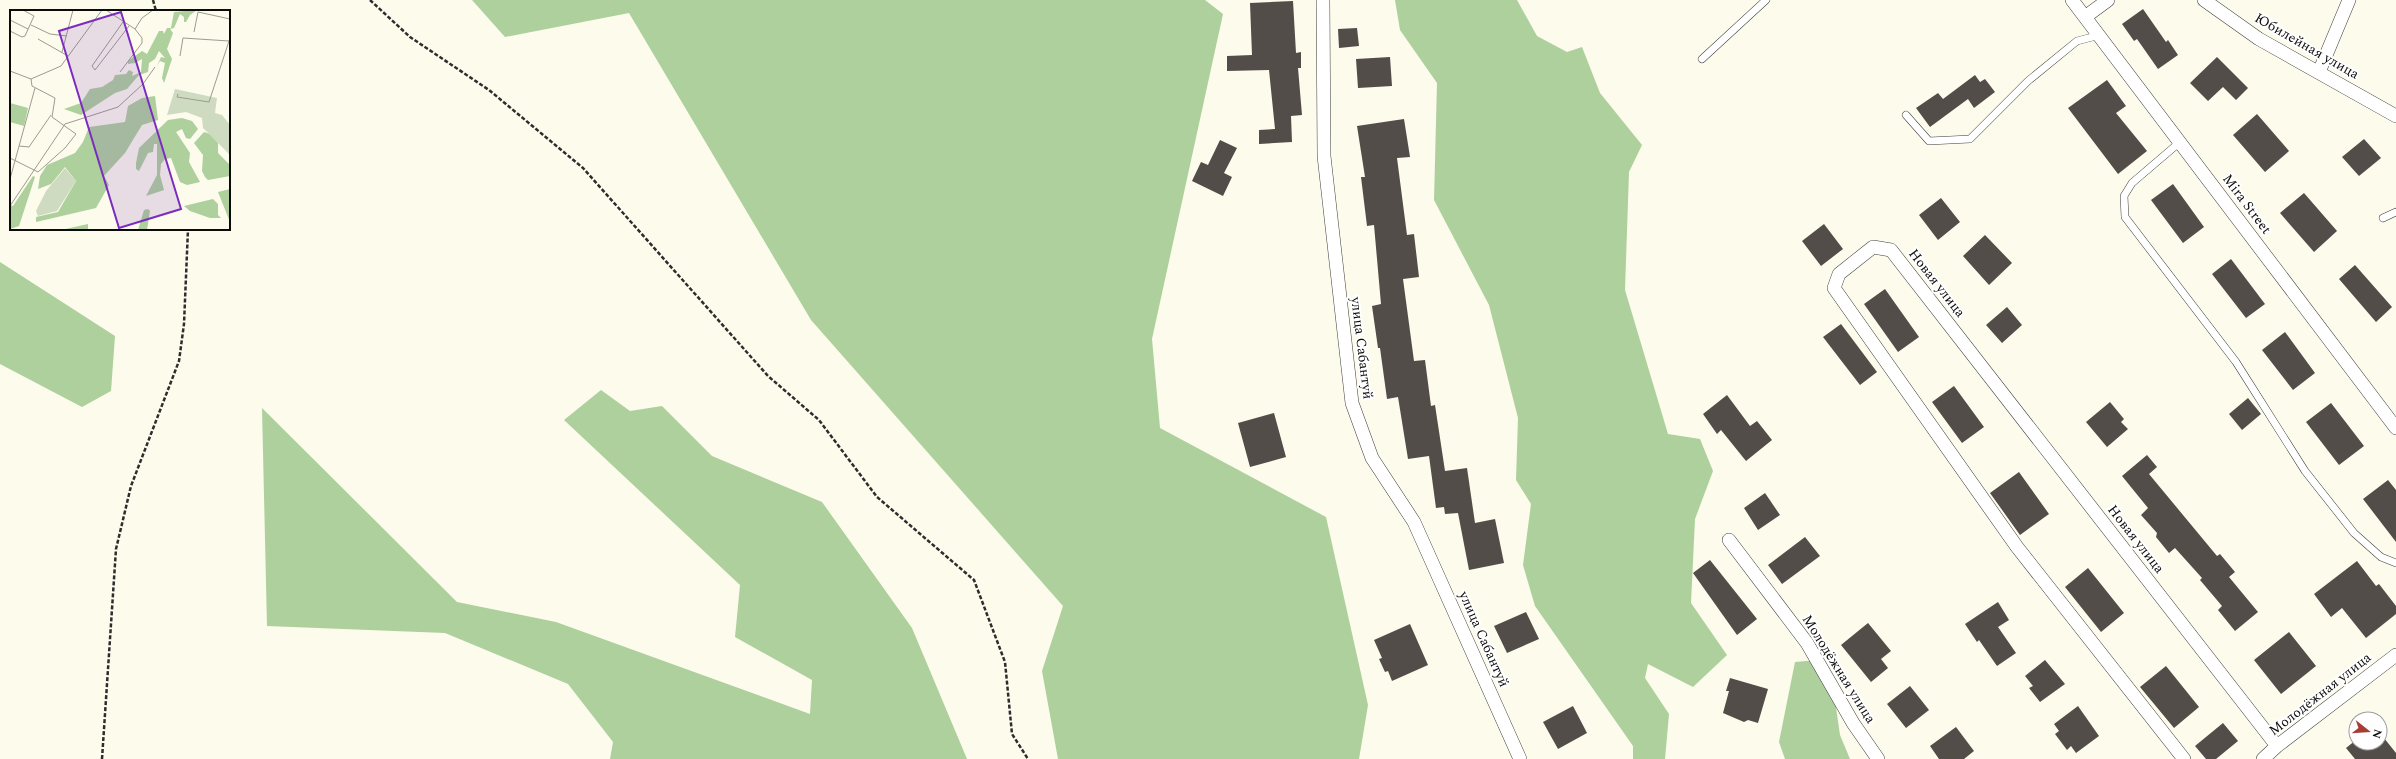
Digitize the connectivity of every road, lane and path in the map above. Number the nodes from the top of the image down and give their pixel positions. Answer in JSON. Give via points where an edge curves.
{"nodes":[{"id":1,"x":153,"y":0,"type":"edge"},
{"id":2,"x":370,"y":0,"type":"edge"},
{"id":3,"x":1323,"y":0,"type":"edge"},
{"id":4,"x":1766,"y":0,"type":"edge"},
{"id":5,"x":2072,"y":0,"type":"edge"},
{"id":6,"x":2108,"y":0,"type":"edge"},
{"id":7,"x":2204,"y":0,"type":"edge"},
{"id":8,"x":2349,"y":0,"type":"edge"},
{"id":9,"x":156,"y":10,"type":"edge"},
{"id":10,"x":2085,"y":17,"type":"junction"},
{"id":11,"x":2100,"y":35,"type":"junction"},
{"id":12,"x":1702,"y":59,"type":"dead end"},
{"id":13,"x":2319,"y":72,"type":"junction"},
{"id":14,"x":1906,"y":115,"type":"dead end"},
{"id":15,"x":2396,"y":116,"type":"edge"},
{"id":16,"x":2180,"y":142,"type":"junction"},
{"id":17,"x":2396,"y":212,"type":"edge"},
{"id":18,"x":2383,"y":218,"type":"dead end"},
{"id":19,"x":188,"y":230,"type":"edge"},
{"id":20,"x":2396,"y":428,"type":"edge"},
{"id":21,"x":1729,"y":540,"type":"dead end"},
{"id":22,"x":2396,"y":564,"type":"edge"},
{"id":23,"x":2396,"y":655,"type":"edge"},
{"id":24,"x":2277,"y":746,"type":"junction"},
{"id":25,"x":102,"y":759,"type":"edge"},
{"id":26,"x":1028,"y":759,"type":"edge"},
{"id":27,"x":1520,"y":759,"type":"edge"},
{"id":28,"x":1878,"y":759,"type":"edge"},
{"id":29,"x":2184,"y":759,"type":"edge"},
{"id":30,"x":2264,"y":759,"type":"edge"}],
"edges":[{"from":1,"to":9,"type":"path"},
{"from":2,"to":26,"type":"path","via":[[410,37],[489,90],[583,168],[768,376],[819,420],[877,497],[974,580],[1005,662],[1012,734]]},
{"from":3,"to":27,"type":"street","name":"улица Сабантуй","via":[[1324,156],[1352,403],[1372,458],[1414,522]]},
{"from":4,"to":12,"type":"lane"},
{"from":5,"to":10,"type":"street","name":"Mira Street"},
{"from":6,"to":10,"type":"street"},
{"from":7,"to":13,"type":"street","name":"Юбилейная улица","via":[[2259,39]]},
{"from":8,"to":13,"type":"street"},
{"from":10,"to":11,"type":"street","name":"Mira Street"},
{"from":11,"to":14,"type":"lane","via":[[2077,41],[2028,81],[1970,139],[1929,141]]},
{"from":11,"to":16,"type":"street","name":"Mira Street"},
{"from":13,"to":15,"type":"street","name":"Юбилейная улица"},
{"from":16,"to":20,"type":"street","name":"Mira Street"},
{"from":16,"to":22,"type":"lane","via":[[2132,183],[2124,196],[2125,217],[2236,362],[2305,471],[2349,527],[2381,558]]},
{"from":17,"to":18,"type":"lane"},
{"from":19,"to":25,"type":"path","via":[[184,324],[179,361],[131,486],[116,549]]},
{"from":21,"to":28,"type":"street","name":"Молодёжная улица","via":[[1807,643],[1853,723]]},
{"from":23,"to":24,"type":"street","name":"Молодёжная улица"},
{"from":24,"to":29,"type":"street","name":"Новая улица","via":[[1891,250],[1873,247],[1839,274],[1834,288],[2017,547]]},
{"from":24,"to":30,"type":"street","name":"Молодёжная улица"}]}
